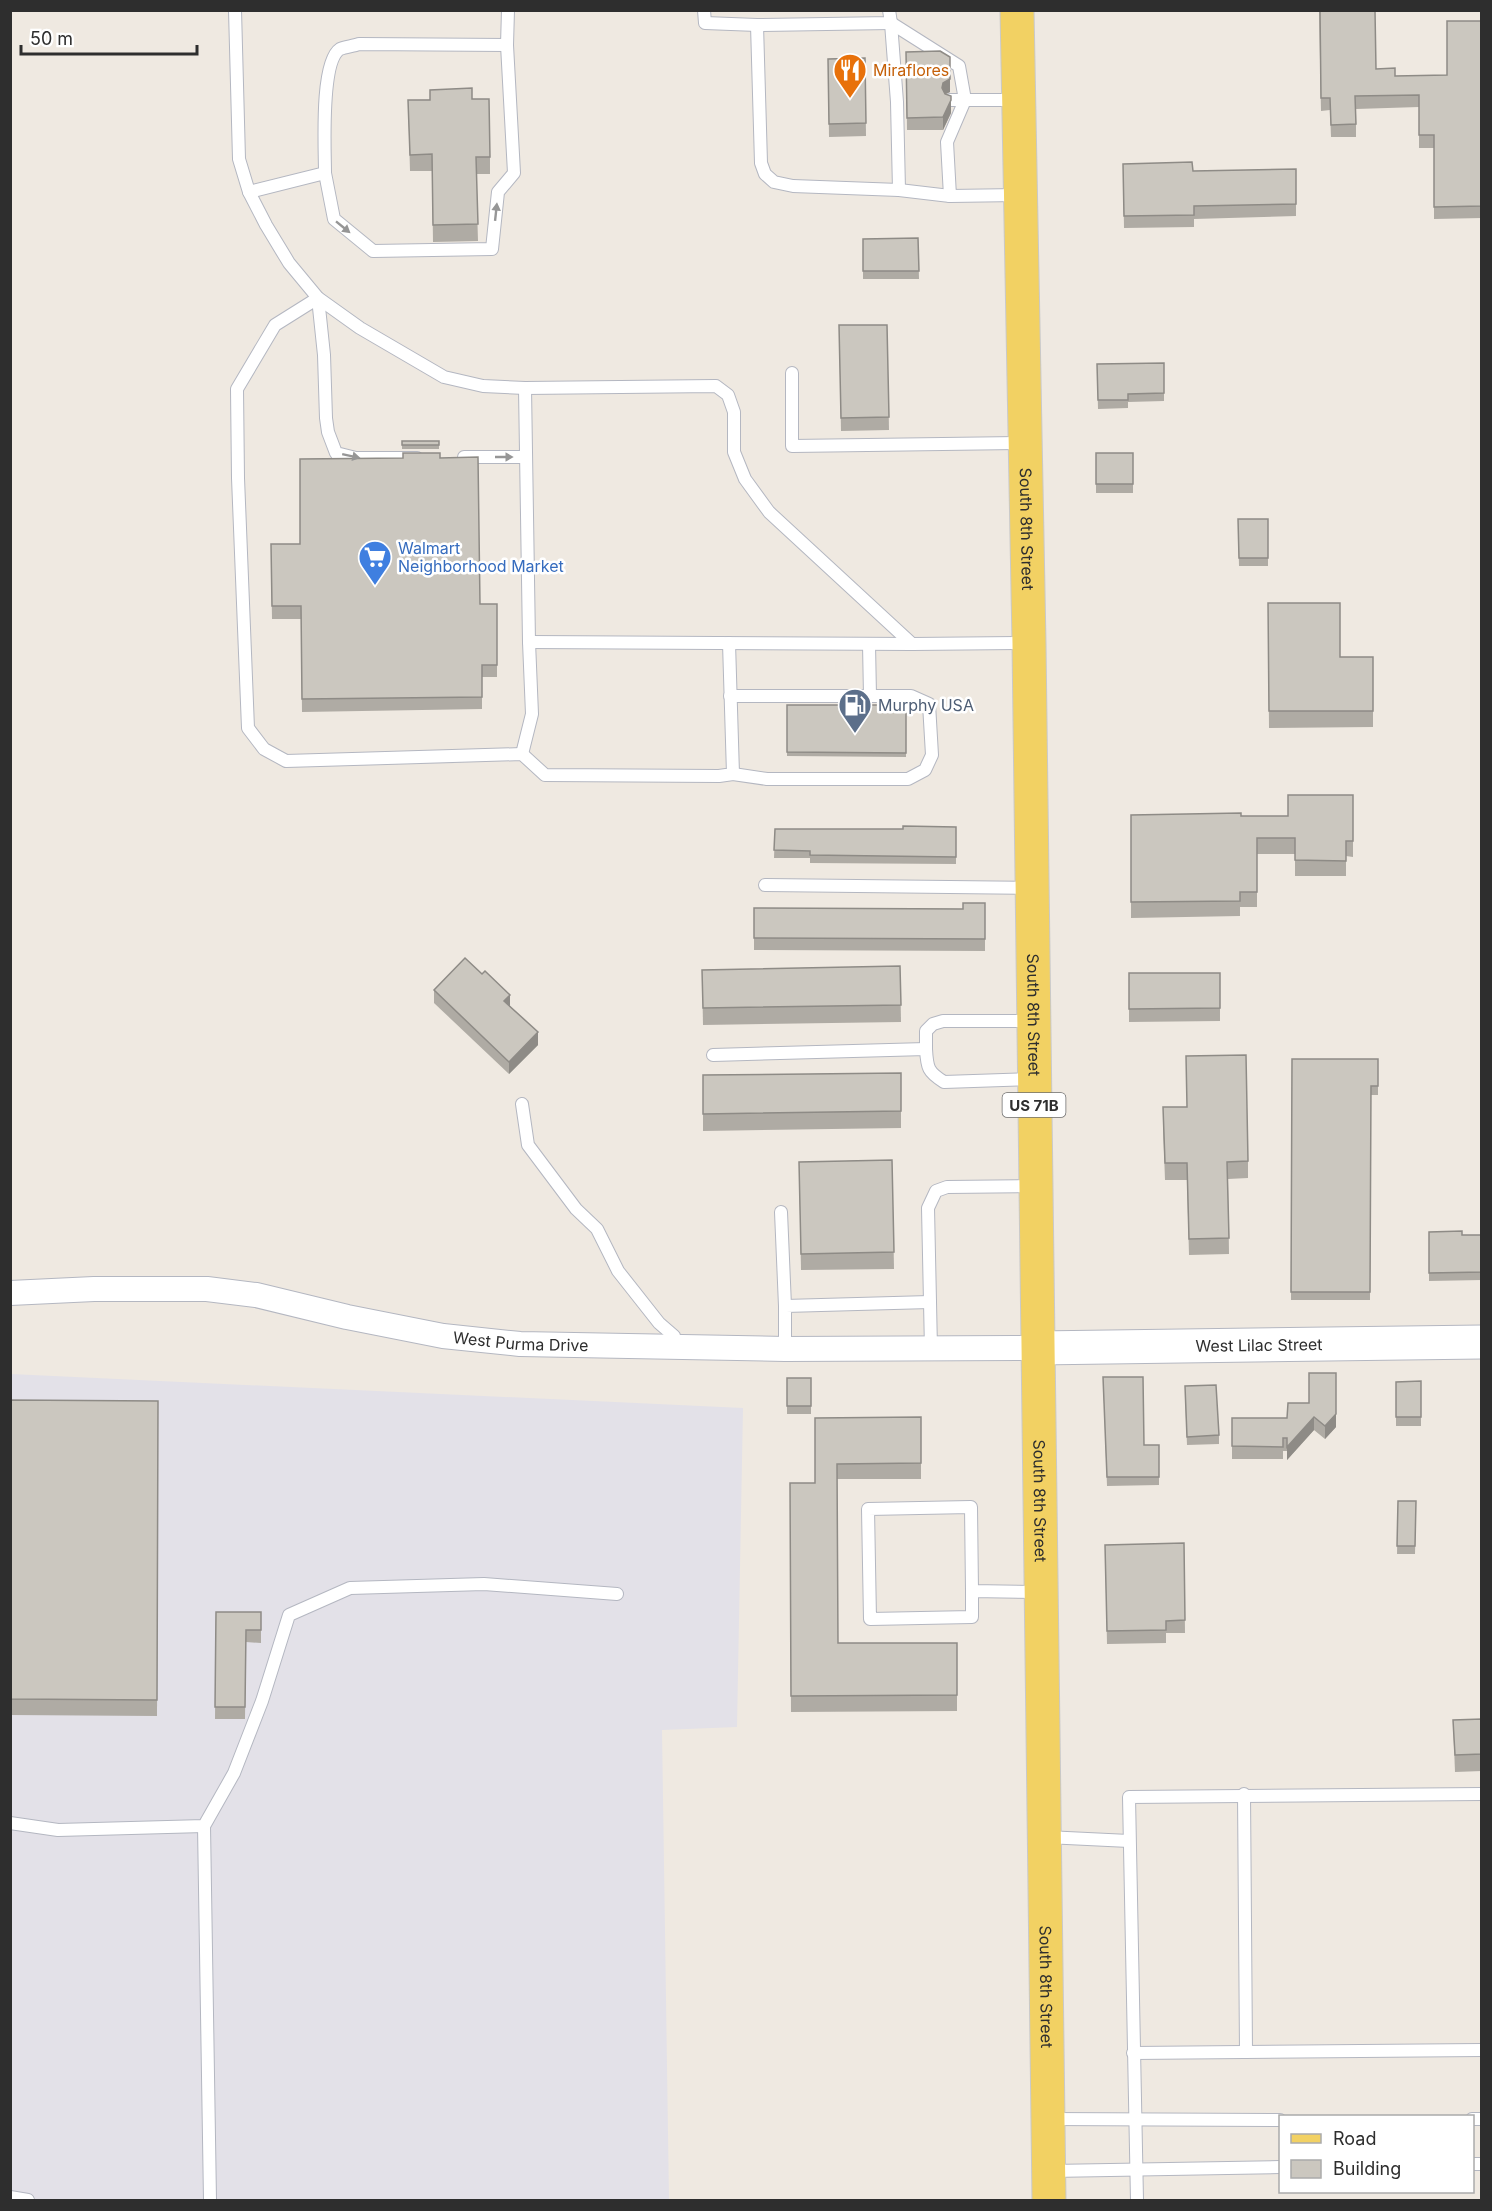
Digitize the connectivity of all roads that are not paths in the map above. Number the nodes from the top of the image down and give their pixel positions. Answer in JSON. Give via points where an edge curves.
{"nodes":[{"id":1,"x":235,"y":10,"type":"edge"},
{"id":2,"x":508,"y":10,"type":"edge"},
{"id":3,"x":704,"y":10,"type":"edge"},
{"id":4,"x":1017,"y":10,"type":"edge"},
{"id":5,"x":890,"y":17,"type":"edge"},
{"id":6,"x":757,"y":25,"type":"junction"},
{"id":7,"x":507,"y":45,"type":"junction"},
{"id":8,"x":950,"y":100,"type":"edge"},
{"id":9,"x":965,"y":100,"type":"junction"},
{"id":10,"x":1019,"y":100,"type":"junction"},
{"id":11,"x":325,"y":173,"type":"junction"},
{"id":12,"x":899,"y":190,"type":"junction"},
{"id":13,"x":249,"y":192,"type":"junction"},
{"id":14,"x":1020,"y":195,"type":"junction"},
{"id":15,"x":950,"y":196,"type":"junction"},
{"id":16,"x":318,"y":298,"type":"junction"},
{"id":17,"x":792,"y":373,"type":"dead end"},
{"id":18,"x":525,"y":388,"type":"junction"},
{"id":19,"x":1025,"y":443,"type":"junction"},
{"id":20,"x":526,"y":457,"type":"junction"},
{"id":21,"x":430,"y":458,"type":"edge"},
{"id":22,"x":450,"y":458,"type":"edge"},
{"id":23,"x":529,"y":642,"type":"junction"},
{"id":24,"x":1029,"y":642,"type":"junction"},
{"id":25,"x":729,"y":643,"type":"junction"},
{"id":26,"x":869,"y":644,"type":"junction"},
{"id":27,"x":912,"y":644,"type":"junction"},
{"id":28,"x":730,"y":696,"type":"junction"},
{"id":29,"x":870,"y":696,"type":"junction"},
{"id":30,"x":522,"y":754,"type":"junction"},
{"id":31,"x":733,"y":774,"type":"junction"},
{"id":32,"x":765,"y":885,"type":"dead end"},
{"id":33,"x":1032,"y":888,"type":"junction"},
{"id":34,"x":1033,"y":1021,"type":"junction"},
{"id":35,"x":926,"y":1049,"type":"junction"},
{"id":36,"x":713,"y":1055,"type":"dead end"},
{"id":37,"x":1034,"y":1079,"type":"junction"},
{"id":38,"x":522,"y":1104,"type":"dead end"},
{"id":39,"x":1035,"y":1186,"type":"junction"},
{"id":40,"x":781,"y":1212,"type":"dead end"},
{"id":41,"x":10,"y":1293,"type":"edge"},
{"id":42,"x":930,"y":1302,"type":"junction"},
{"id":43,"x":785,"y":1306,"type":"junction"},
{"id":44,"x":1482,"y":1342,"type":"edge"},
{"id":45,"x":676,"y":1348,"type":"junction"},
{"id":46,"x":1037,"y":1348,"type":"junction"},
{"id":47,"x":785,"y":1349,"type":"junction"},
{"id":48,"x":931,"y":1349,"type":"junction"},
{"id":49,"x":972,"y":1591,"type":"junction"},
{"id":50,"x":1040,"y":1592,"type":"junction"},
{"id":51,"x":617,"y":1594,"type":"dead end"},
{"id":52,"x":1244,"y":1794,"type":"junction"},
{"id":53,"x":1482,"y":1794,"type":"edge"},
{"id":54,"x":10,"y":1823,"type":"edge"},
{"id":55,"x":204,"y":1826,"type":"junction"},
{"id":56,"x":1044,"y":1837,"type":"junction"},
{"id":57,"x":1129,"y":1841,"type":"junction"},
{"id":58,"x":1482,"y":2050,"type":"edge"},
{"id":59,"x":1246,"y":2052,"type":"junction"},
{"id":60,"x":1133,"y":2053,"type":"junction"},
{"id":61,"x":1048,"y":2119,"type":"junction"},
{"id":62,"x":1279,"y":2120,"type":"edge"},
{"id":63,"x":1134,"y":2121,"type":"junction"},
{"id":64,"x":1279,"y":2167,"type":"edge"},
{"id":65,"x":1136,"y":2169,"type":"junction"},
{"id":66,"x":1049,"y":2186,"type":"edge"},
{"id":67,"x":10,"y":2197,"type":"edge"},
{"id":68,"x":28,"y":2200,"type":"edge"},
{"id":69,"x":210,"y":2200,"type":"edge"},
{"id":70,"x":1137,"y":2200,"type":"edge"}],
"edges":[{"from":1,"to":13,"type":"lane","via":[[239,159]]},
{"from":2,"to":7,"type":"lane"},
{"from":3,"to":6,"type":"lane","via":[[705,23]]},
{"from":4,"to":10,"type":"main road","name":"South 8th Street","number":"US 71B"},
{"from":5,"to":6,"type":"lane"},
{"from":5,"to":9,"type":"lane","via":[[959,66]]},
{"from":5,"to":12,"type":"lane","via":[[901,102]]},
{"from":6,"to":12,"type":"lane","via":[[761,163],[765,174],[774,182],[793,186]]},
{"from":7,"to":11,"type":"lane","via":[[359,44],[340,50],[331,60],[326,82]]},
{"from":11,"to":7,"type":"lane","one_way":true,"via":[[334,219],[373,251],[492,249],[498,192],[514,173]]},
{"from":8,"to":9,"type":"lane"},
{"from":9,"to":10,"type":"lane"},
{"from":9,"to":15,"type":"lane","via":[[947,142]]},
{"from":10,"to":14,"type":"main road","name":"South 8th Street","number":"US 71B"},
{"from":11,"to":13,"type":"lane"},
{"from":12,"to":15,"type":"lane"},
{"from":13,"to":16,"type":"lane","via":[[290,263]]},
{"from":14,"to":15,"type":"lane"},
{"from":14,"to":19,"type":"main road","name":"South 8th Street","number":"US 71B"},
{"from":16,"to":18,"type":"lane","via":[[360,328],[444,377],[483,386]]},
{"from":16,"to":21,"type":"lane","one_way":true,"via":[[326,418],[336,453],[356,458]]},
{"from":16,"to":30,"type":"lane","via":[[275,325],[237,389],[248,728],[264,748],[286,761]]},
{"from":17,"to":19,"type":"lane","via":[[792,446]]},
{"from":18,"to":20,"type":"lane"},
{"from":18,"to":27,"type":"lane","via":[[716,386],[728,395],[734,412],[734,452],[745,479],[769,512]]},
{"from":19,"to":24,"type":"main road","name":"South 8th Street","number":"US 71B"},
{"from":22,"to":20,"type":"lane","one_way":true},
{"from":20,"to":23,"type":"lane"},
{"from":23,"to":25,"type":"lane"},
{"from":23,"to":30,"type":"lane","via":[[532,714]]},
{"from":24,"to":27,"type":"lane"},
{"from":24,"to":33,"type":"main road","name":"South 8th Street","number":"US 71B"},
{"from":25,"to":26,"type":"lane"},
{"from":25,"to":28,"type":"lane"},
{"from":26,"to":27,"type":"lane"},
{"from":26,"to":29,"type":"lane"},
{"from":28,"to":29,"type":"lane"},
{"from":28,"to":31,"type":"lane"},
{"from":29,"to":31,"type":"lane","via":[[911,696],[929,704],[932,755],[926,770],[908,779],[767,779]]},
{"from":30,"to":31,"type":"lane","via":[[545,775]]},
{"from":32,"to":33,"type":"lane"},
{"from":33,"to":34,"type":"main road","name":"South 8th Street","number":"US 71B"},
{"from":34,"to":35,"type":"lane","via":[[943,1021],[926,1031]]},
{"from":34,"to":37,"type":"main road","name":"South 8th Street","number":"US 71B"},
{"from":35,"to":36,"type":"lane"},
{"from":35,"to":37,"type":"lane","via":[[932,1075],[944,1082]]},
{"from":37,"to":39,"type":"main road","name":"South 8th Street","number":"US 71B"},
{"from":38,"to":45,"type":"lane","via":[[528,1144],[576,1209],[597,1229],[618,1271],[674,1336]]},
{"from":39,"to":42,"type":"lane","via":[[947,1187],[936,1191],[928,1208]]},
{"from":39,"to":46,"type":"main road","name":"South 8th Street","number":"US 71B"},
{"from":40,"to":43,"type":"lane"},
{"from":41,"to":45,"type":"street","name":"West Purma Drive","via":[[207,1289],[256,1295],[443,1336],[520,1344]]},
{"from":42,"to":43,"type":"lane"},
{"from":42,"to":48,"type":"lane"},
{"from":43,"to":47,"type":"lane"},
{"from":44,"to":46,"type":"street","name":"West Lilac Street"},
{"from":45,"to":47,"type":"street","name":"West Purma Drive"},
{"from":46,"to":48,"type":"street","name":"West Purma Drive"},
{"from":46,"to":50,"type":"main road","name":"South 8th Street","number":"US 71B"},
{"from":47,"to":48,"type":"street","name":"West Purma Drive"},
{"from":49,"to":49,"type":"lane","via":[[971,1507],[868,1509],[870,1619],[972,1617]]},
{"from":49,"to":50,"type":"lane"},
{"from":50,"to":56,"type":"main road","name":"South 8th Street","number":"US 71B"},
{"from":51,"to":55,"type":"lane","via":[[484,1584],[350,1588],[289,1615],[234,1773]]},
{"from":52,"to":53,"type":"lane"},
{"from":52,"to":57,"type":"lane","via":[[1129,1797]]},
{"from":52,"to":59,"type":"lane"},
{"from":54,"to":55,"type":"lane","via":[[58,1830]]},
{"from":55,"to":69,"type":"lane"},
{"from":56,"to":57,"type":"lane"},
{"from":56,"to":61,"type":"main road","name":"South 8th Street","number":"US 71B"},
{"from":57,"to":60,"type":"lane"},
{"from":58,"to":59,"type":"lane"},
{"from":59,"to":60,"type":"lane"},
{"from":60,"to":63,"type":"lane"},
{"from":61,"to":63,"type":"lane"},
{"from":61,"to":66,"type":"main road","name":"South 8th Street","number":"US 71B"},
{"from":62,"to":63,"type":"lane"},
{"from":63,"to":65,"type":"lane"},
{"from":64,"to":65,"type":"lane"},
{"from":65,"to":66,"type":"lane"},
{"from":65,"to":70,"type":"lane"},
{"from":67,"to":68,"type":"lane"}]}
